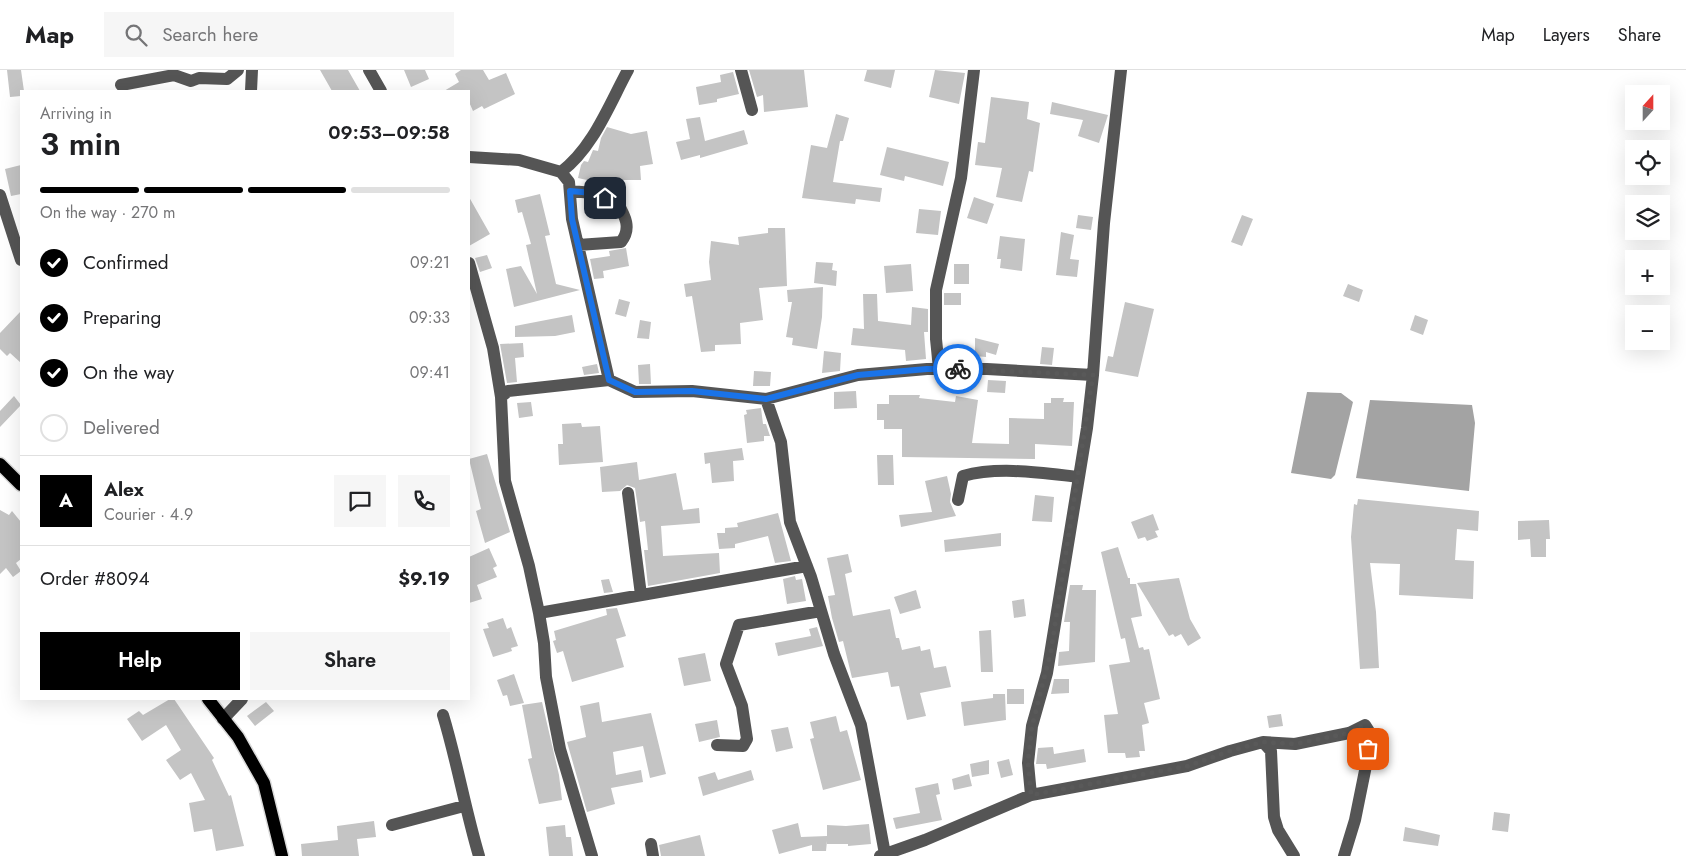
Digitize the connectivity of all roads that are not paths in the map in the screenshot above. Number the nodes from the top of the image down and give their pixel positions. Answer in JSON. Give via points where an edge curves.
{"nodes":[{"id":1,"x":238,"y":70,"type":"edge"},
{"id":2,"x":252,"y":70,"type":"edge"},
{"id":3,"x":369,"y":70,"type":"edge"},
{"id":4,"x":628,"y":70,"type":"edge"},
{"id":5,"x":741,"y":70,"type":"edge"},
{"id":6,"x":974,"y":70,"type":"edge"},
{"id":7,"x":1121,"y":70,"type":"edge"},
{"id":8,"x":122,"y":85,"type":"dead end"},
{"id":9,"x":251,"y":90,"type":"edge"},
{"id":10,"x":380,"y":90,"type":"edge"},
{"id":11,"x":752,"y":110,"type":"dead end"},
{"id":12,"x":470,"y":156,"type":"edge"},
{"id":13,"x":561,"y":172,"type":"junction"},
{"id":14,"x":570,"y":191,"type":"junction"},
{"id":15,"x":0,"y":195,"type":"edge"},
{"id":16,"x":578,"y":245,"type":"junction"},
{"id":17,"x":20,"y":257,"type":"edge"},
{"id":18,"x":470,"y":267,"type":"edge"},
{"id":19,"x":939,"y":369,"type":"junction"},
{"id":20,"x":1093,"y":375,"type":"junction"},
{"id":21,"x":609,"y":380,"type":"junction"},
{"id":22,"x":501,"y":397,"type":"junction"},
{"id":23,"x":766,"y":399,"type":"junction"},
{"id":24,"x":0,"y":464,"type":"edge"},
{"id":25,"x":1079,"y":477,"type":"junction"},
{"id":26,"x":20,"y":484,"type":"edge"},
{"id":27,"x":628,"y":493,"type":"dead end"},
{"id":28,"x":958,"y":500,"type":"dead end"},
{"id":29,"x":807,"y":566,"type":"junction"},
{"id":30,"x":641,"y":595,"type":"junction"},
{"id":31,"x":821,"y":611,"type":"junction"},
{"id":32,"x":538,"y":613,"type":"junction"},
{"id":33,"x":209,"y":700,"type":"edge"},
{"id":34,"x":241,"y":700,"type":"edge"},
{"id":35,"x":443,"y":715,"type":"dead end"},
{"id":36,"x":223,"y":718,"type":"junction"},
{"id":37,"x":1263,"y":742,"type":"junction"},
{"id":38,"x":717,"y":745,"type":"dead end"},
{"id":39,"x":1031,"y":795,"type":"junction"},
{"id":40,"x":464,"y":806,"type":"junction"},
{"id":41,"x":392,"y":825,"type":"dead end"},
{"id":42,"x":882,"y":855,"type":"edge"},
{"id":43,"x":282,"y":856,"type":"edge"},
{"id":44,"x":479,"y":856,"type":"edge"},
{"id":45,"x":592,"y":856,"type":"edge"},
{"id":46,"x":1294,"y":856,"type":"edge"},
{"id":47,"x":1344,"y":856,"type":"edge"}],
"edges":[{"from":1,"to":8,"type":"street","via":[[227,79],[191,80],[174,75]]},
{"from":2,"to":9,"type":"street"},
{"from":3,"to":10,"type":"street"},
{"from":4,"to":13,"type":"street","via":[[575,162]]},
{"from":5,"to":11,"type":"street"},
{"from":6,"to":19,"type":"street","via":[[961,178],[936,290]]},
{"from":7,"to":20,"type":"street","via":[[1104,222]]},
{"from":12,"to":13,"type":"street","via":[[519,160]]},
{"from":13,"to":14,"type":"street","via":[[569,182]]},
{"from":14,"to":16,"type":"street"},
{"from":14,"to":16,"type":"street","via":[[593,193],[617,202],[626,218],[627,235],[621,242]]},
{"from":15,"to":17,"type":"street"},
{"from":16,"to":21,"type":"street"},
{"from":18,"to":22,"type":"street","via":[[493,348]]},
{"from":19,"to":20,"type":"street"},
{"from":19,"to":23,"type":"street","via":[[858,375]]},
{"from":20,"to":25,"type":"street"},
{"from":21,"to":22,"type":"street","via":[[508,391]]},
{"from":21,"to":23,"type":"street","via":[[635,392],[692,391]]},
{"from":22,"to":32,"type":"street","via":[[505,482],[529,566]]},
{"from":23,"to":29,"type":"street","via":[[781,442],[790,522]]},
{"from":24,"to":26,"type":"main road"},
{"from":25,"to":28,"type":"street","via":[[1032,472],[979,472],[963,476]]},
{"from":25,"to":39,"type":"street","via":[[1047,672],[1032,726],[1028,762]]},
{"from":27,"to":30,"type":"street"},
{"from":29,"to":30,"type":"street"},
{"from":29,"to":31,"type":"street"},
{"from":30,"to":32,"type":"street"},
{"from":31,"to":38,"type":"street","via":[[739,625],[726,664],[742,706],[747,739],[743,746]]},
{"from":31,"to":42,"type":"street","via":[[861,724]]},
{"from":32,"to":45,"type":"street","via":[[560,749]]},
{"from":33,"to":36,"type":"main road"},
{"from":34,"to":36,"type":"street"},
{"from":35,"to":40,"type":"street","via":[[456,759]]},
{"from":36,"to":43,"type":"main road","via":[[238,737],[264,783]]},
{"from":37,"to":39,"type":"street","via":[[1188,766]]},
{"from":37,"to":46,"type":"street","via":[[1272,751],[1274,817]]},
{"from":37,"to":47,"type":"street","via":[[1295,744],[1349,733],[1364,725],[1368,730],[1372,736]]},
{"from":39,"to":42,"type":"street","via":[[934,837]]},
{"from":40,"to":41,"type":"street"},
{"from":40,"to":44,"type":"street"}]}
